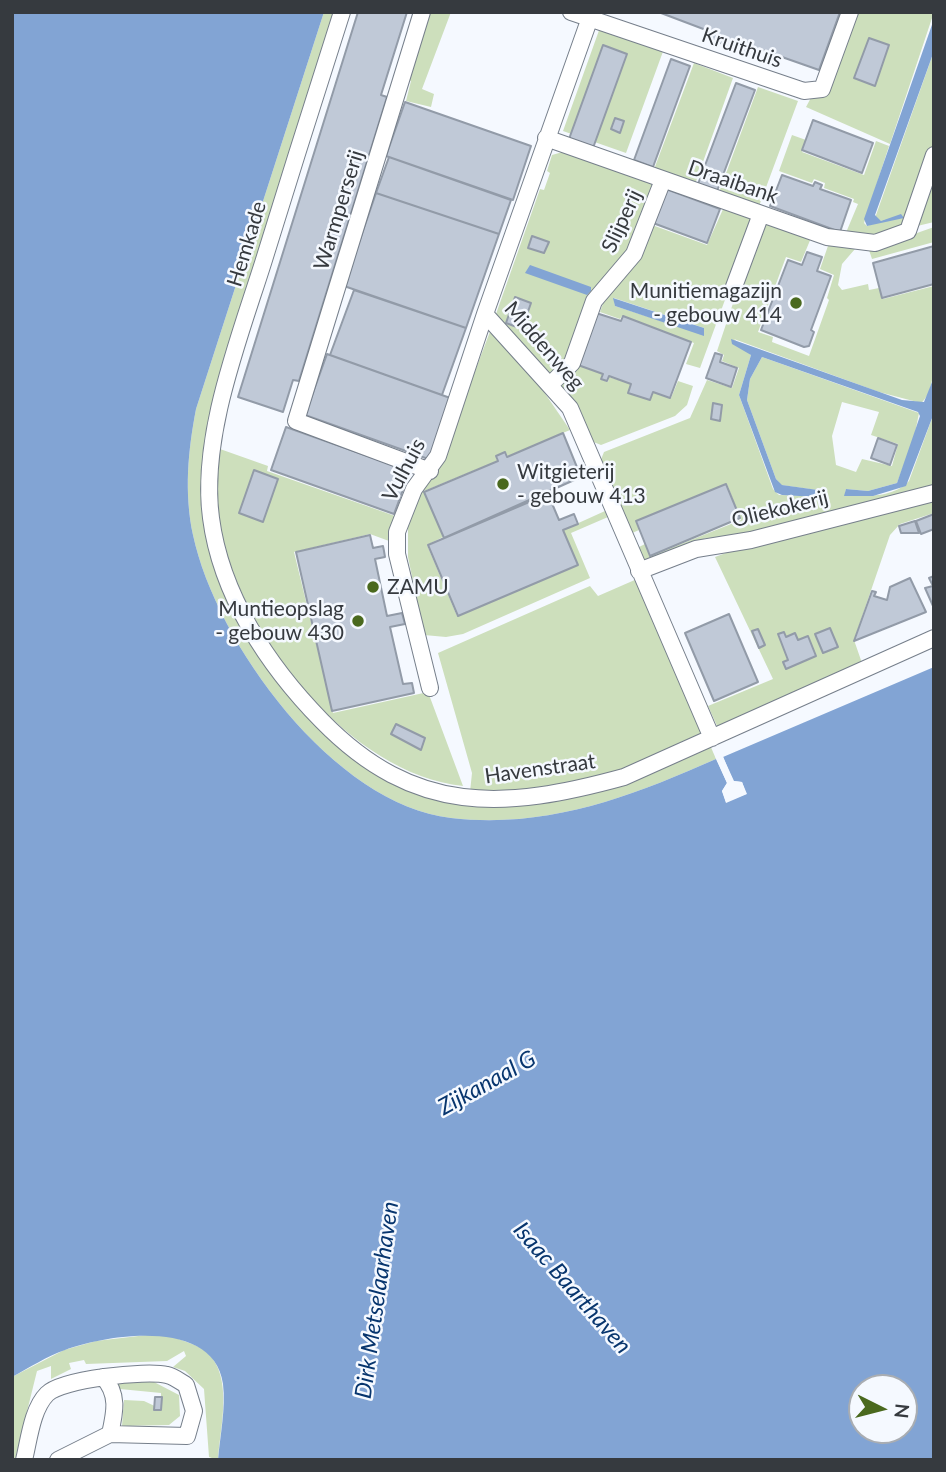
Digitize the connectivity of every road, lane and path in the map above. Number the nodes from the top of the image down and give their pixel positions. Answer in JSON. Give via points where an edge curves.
{"nodes":[{"id":1,"x":342,"y":12,"type":"edge"},
{"id":2,"x":422,"y":12,"type":"edge"},
{"id":3,"x":570,"y":12,"type":"edge"},
{"id":4,"x":850,"y":12,"type":"edge"},
{"id":5,"x":590,"y":16,"type":"edge"},
{"id":6,"x":546,"y":138,"type":"junction"},
{"id":7,"x":934,"y":155,"type":"edge"},
{"id":8,"x":663,"y":180,"type":"junction"},
{"id":9,"x":761,"y":214,"type":"junction"},
{"id":10,"x":732,"y":292,"type":"dead end"},
{"id":11,"x":485,"y":314,"type":"junction"},
{"id":12,"x":551,"y":384,"type":"junction"},
{"id":13,"x":430,"y":471,"type":"junction"},
{"id":14,"x":209,"y":493,"type":"joint"},
{"id":15,"x":934,"y":493,"type":"edge"},
{"id":16,"x":639,"y":570,"type":"junction"},
{"id":17,"x":934,"y":639,"type":"edge"},
{"id":18,"x":430,"y":688,"type":"dead end"},
{"id":19,"x":712,"y":738,"type":"junction"},
{"id":20,"x":103,"y":1377,"type":"junction"},
{"id":21,"x":110,"y":1434,"type":"junction"},
{"id":22,"x":24,"y":1460,"type":"edge"},
{"id":23,"x":58,"y":1460,"type":"edge"}],
"edges":[{"from":1,"to":14,"type":"street","name":"Hemkade","via":[[226,387],[211,458]]},
{"from":2,"to":13,"type":"street","name":"Warmperserij","via":[[296,421]]},
{"from":3,"to":5,"type":"street","name":"Kruithuis"},
{"from":4,"to":5,"type":"street","name":"Kruithuis","via":[[821,89],[804,91]]},
{"from":5,"to":6,"type":"street","name":"Middenweg"},
{"from":6,"to":8,"type":"street","name":"Draaibank"},
{"from":6,"to":11,"type":"street","name":"Middenweg"},
{"from":7,"to":9,"type":"street","name":"Draaibank","via":[[908,231],[875,243],[827,237]]},
{"from":8,"to":9,"type":"street","name":"Draaibank"},
{"from":8,"to":12,"type":"street","name":"Slijperij","via":[[634,254],[594,301],[572,363]]},
{"from":9,"to":10,"type":"street"},
{"from":11,"to":12,"type":"street","name":"Middenweg"},
{"from":11,"to":13,"type":"street","name":"Vulhuis"},
{"from":12,"to":16,"type":"street","name":"Middenweg","via":[[570,408]]},
{"from":13,"to":18,"type":"street","name":"Vulhuis","via":[[414,489],[397,531],[397,554]]},
{"from":14,"to":19,"type":"street","name":"Havenstraat","via":[[216,544],[245,620],[293,692],[334,733],[385,772],[435,793],[470,800],[505,799],[581,789],[624,777]]},
{"from":15,"to":16,"type":"street","name":"Oliekokerij","via":[[751,540],[696,549]]},
{"from":16,"to":19,"type":"street","name":"Middenweg"},
{"from":17,"to":19,"type":"street","name":"Havenstraat"},
{"from":20,"to":21,"type":"street","via":[[112,1386],[116,1408]]},
{"from":20,"to":21,"type":"street","via":[[168,1375],[186,1385],[194,1411],[187,1436]]},
{"from":20,"to":22,"type":"street","via":[[48,1392],[38,1407]]},
{"from":21,"to":23,"type":"street"}]}
